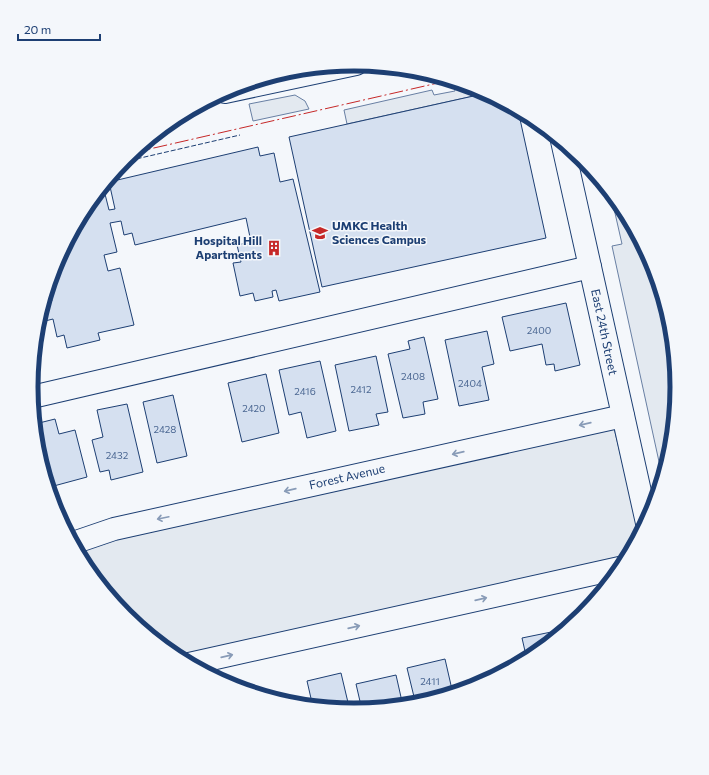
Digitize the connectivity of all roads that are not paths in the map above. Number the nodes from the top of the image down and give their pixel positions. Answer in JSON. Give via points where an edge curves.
{"nodes":[{"id":1,"x":300,"y":76,"type":"edge"},
{"id":2,"x":280,"y":80,"type":"edge"},
{"id":3,"x":564,"y":151,"type":"edge"},
{"id":4,"x":590,"y":267,"type":"junction"},
{"id":5,"x":38,"y":396,"type":"edge"},
{"id":6,"x":623,"y":416,"type":"junction"},
{"id":7,"x":645,"y":513,"type":"edge"},
{"id":8,"x":78,"y":541,"type":"edge"},
{"id":9,"x":614,"y":569,"type":"edge"},
{"id":10,"x":197,"y":662,"type":"edge"}],
"edges":[{"from":1,"to":2,"type":"street"},
{"from":3,"to":4,"type":"street","name":"East 24th Street"},
{"from":4,"to":5,"type":"street"},
{"from":4,"to":6,"type":"street","name":"East 24th Street"},
{"from":6,"to":7,"type":"street","name":"East 24th Street"},
{"from":6,"to":8,"type":"street","name":"Forest Avenue","one_way":true,"via":[[114,529]]},
{"from":10,"to":9,"type":"street","one_way":true}]}
